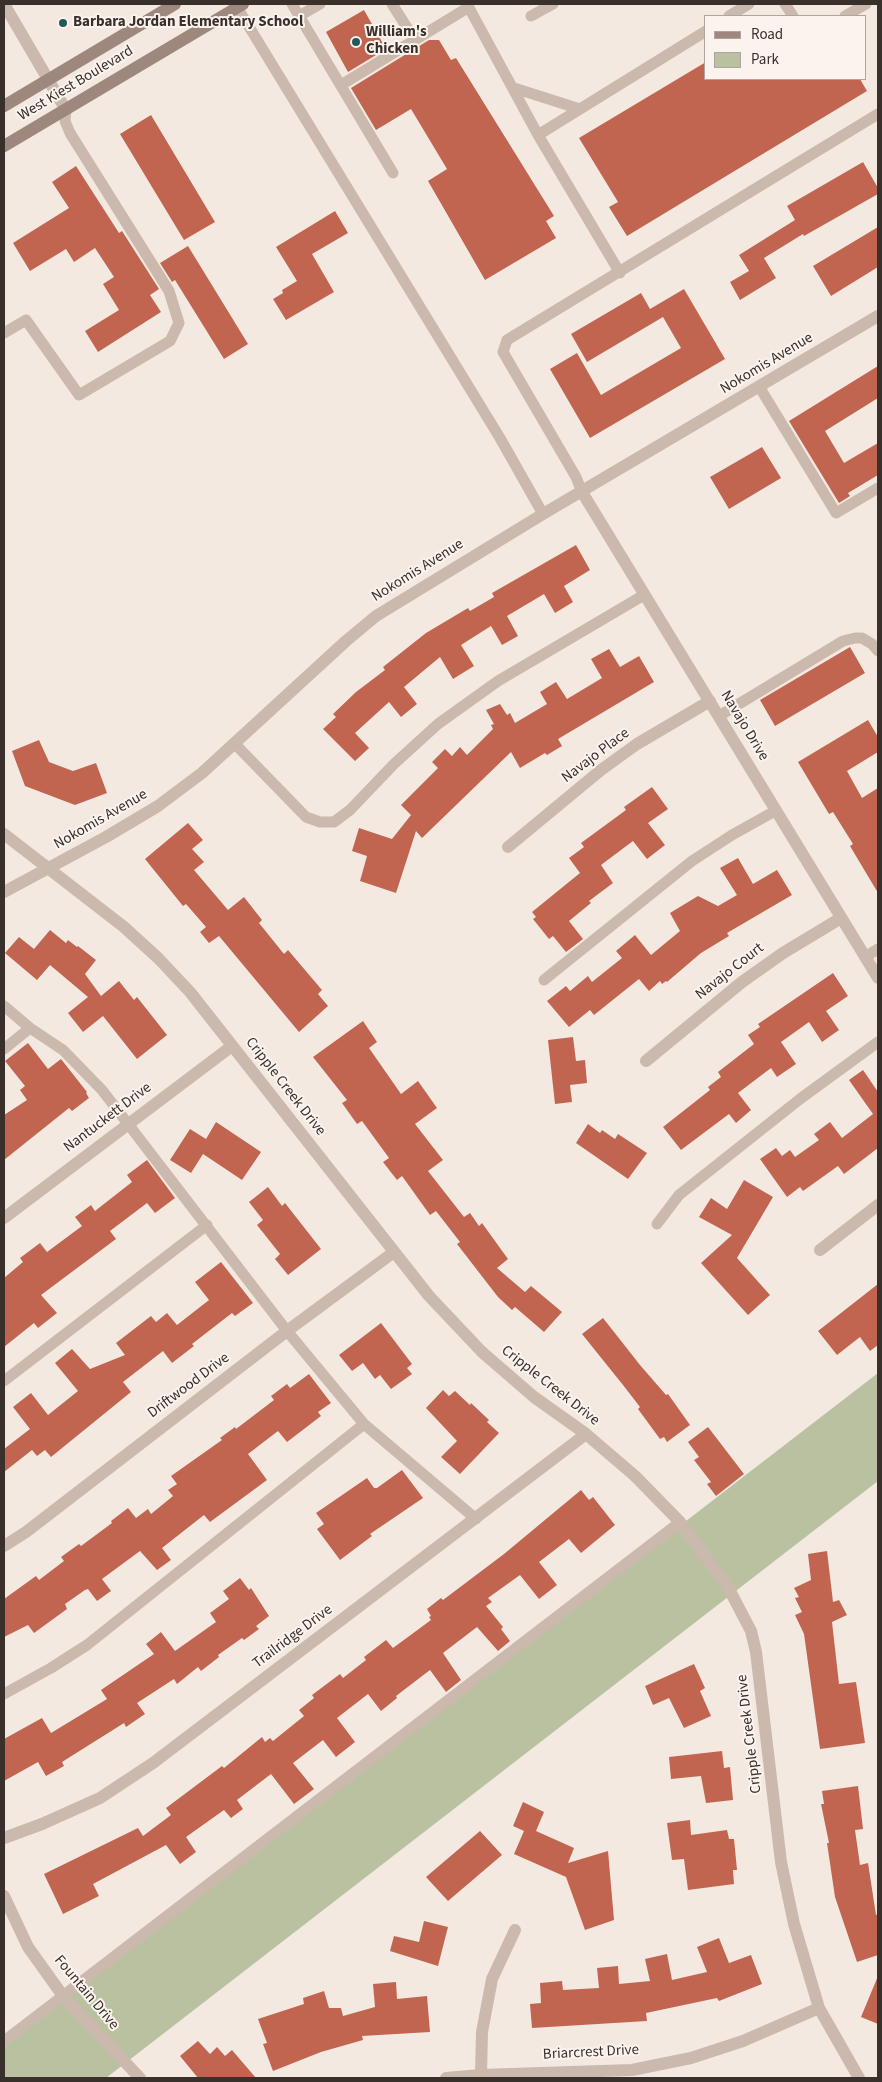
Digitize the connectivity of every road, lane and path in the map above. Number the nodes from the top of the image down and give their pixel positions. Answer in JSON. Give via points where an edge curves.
{"nodes":[{"id":1,"x":4,"y":4,"type":"edge"},
{"id":2,"x":175,"y":4,"type":"edge"},
{"id":3,"x":292,"y":4,"type":"edge"},
{"id":4,"x":320,"y":4,"type":"edge"},
{"id":5,"x":392,"y":4,"type":"edge"},
{"id":6,"x":553,"y":4,"type":"edge"},
{"id":7,"x":749,"y":4,"type":"edge"},
{"id":8,"x":786,"y":4,"type":"edge"},
{"id":9,"x":866,"y":4,"type":"edge"},
{"id":10,"x":238,"y":5,"type":"edge"},
{"id":11,"x":468,"y":5,"type":"edge"},
{"id":12,"x":731,"y":15,"type":"edge"},
{"id":13,"x":792,"y":15,"type":"edge"},
{"id":14,"x":847,"y":15,"type":"edge"},
{"id":15,"x":299,"y":16,"type":"junction"},
{"id":16,"x":531,"y":16,"type":"dead end"},
{"id":17,"x":704,"y":32,"type":"edge"},
{"id":18,"x":415,"y":40,"type":"junction"},
{"id":19,"x":47,"y":80,"type":"junction"},
{"id":20,"x":341,"y":85,"type":"junction"},
{"id":21,"x":514,"y":88,"type":"junction"},
{"id":22,"x":4,"y":106,"type":"edge"},
{"id":23,"x":580,"y":108,"type":"junction"},
{"id":24,"x":66,"y":110,"type":"junction"},
{"id":25,"x":878,"y":114,"type":"edge"},
{"id":26,"x":538,"y":135,"type":"junction"},
{"id":27,"x":4,"y":146,"type":"edge"},
{"id":28,"x":393,"y":173,"type":"dead end"},
{"id":29,"x":620,"y":273,"type":"junction"},
{"id":30,"x":877,"y":320,"type":"edge"},
{"id":31,"x":4,"y":333,"type":"edge"},
{"id":32,"x":760,"y":388,"type":"junction"},
{"id":33,"x":878,"y":488,"type":"edge"},
{"id":34,"x":582,"y":492,"type":"junction"},
{"id":35,"x":543,"y":514,"type":"junction"},
{"id":36,"x":644,"y":595,"type":"junction"},
{"id":37,"x":878,"y":652,"type":"edge"},
{"id":38,"x":710,"y":701,"type":"junction"},
{"id":39,"x":719,"y":716,"type":"junction"},
{"id":40,"x":235,"y":744,"type":"junction"},
{"id":41,"x":776,"y":811,"type":"junction"},
{"id":42,"x":4,"y":834,"type":"edge"},
{"id":43,"x":508,"y":847,"type":"dead end"},
{"id":44,"x":50,"y":868,"type":"junction"},
{"id":45,"x":4,"y":892,"type":"edge"},
{"id":46,"x":841,"y":918,"type":"junction"},
{"id":47,"x":878,"y":949,"type":"edge"},
{"id":48,"x":865,"y":957,"type":"junction"},
{"id":49,"x":876,"y":971,"type":"edge"},
{"id":50,"x":544,"y":980,"type":"dead end"},
{"id":51,"x":4,"y":1006,"type":"edge"},
{"id":52,"x":30,"y":1028,"type":"junction"},
{"id":53,"x":878,"y":1042,"type":"edge"},
{"id":54,"x":232,"y":1046,"type":"junction"},
{"id":55,"x":4,"y":1048,"type":"edge"},
{"id":56,"x":646,"y":1062,"type":"dead end"},
{"id":57,"x":128,"y":1123,"type":"junction"},
{"id":58,"x":878,"y":1205,"type":"edge"},
{"id":59,"x":4,"y":1218,"type":"edge"},
{"id":60,"x":657,"y":1224,"type":"dead end"},
{"id":61,"x":207,"y":1225,"type":"junction"},
{"id":62,"x":820,"y":1250,"type":"dead end"},
{"id":63,"x":394,"y":1252,"type":"junction"},
{"id":64,"x":287,"y":1331,"type":"junction"},
{"id":65,"x":4,"y":1381,"type":"edge"},
{"id":66,"x":364,"y":1424,"type":"junction"},
{"id":67,"x":586,"y":1434,"type":"junction"},
{"id":68,"x":476,"y":1519,"type":"junction"},
{"id":69,"x":680,"y":1522,"type":"junction"},
{"id":70,"x":4,"y":1546,"type":"edge"},
{"id":71,"x":4,"y":1694,"type":"edge"},
{"id":72,"x":4,"y":1838,"type":"edge"},
{"id":73,"x":4,"y":1896,"type":"edge"},
{"id":74,"x":515,"y":1930,"type":"dead end"},
{"id":75,"x":63,"y":1996,"type":"junction"},
{"id":76,"x":819,"y":2008,"type":"junction"},
{"id":77,"x":4,"y":2041,"type":"edge"},
{"id":78,"x":481,"y":2075,"type":"junction"},
{"id":79,"x":140,"y":2078,"type":"edge"},
{"id":80,"x":446,"y":2078,"type":"edge"},
{"id":81,"x":859,"y":2078,"type":"edge"}],
"edges":[{"from":1,"to":19,"type":"street"},
{"from":2,"to":19,"type":"main road","name":"West Kiest Boulevard"},
{"from":3,"to":15,"type":"lane"},
{"from":4,"to":15,"type":"lane"},
{"from":5,"to":18,"type":"lane"},
{"from":6,"to":16,"type":"lane"},
{"from":7,"to":12,"type":"lane"},
{"from":8,"to":13,"type":"lane"},
{"from":9,"to":14,"type":"lane"},
{"from":10,"to":24,"type":"main road","name":"West Kiest Boulevard"},
{"from":10,"to":35,"type":"lane"},
{"from":11,"to":18,"type":"lane"},
{"from":11,"to":21,"type":"lane"},
{"from":15,"to":20,"type":"lane"},
{"from":17,"to":23,"type":"lane"},
{"from":18,"to":20,"type":"lane"},
{"from":19,"to":22,"type":"main road","name":"West Kiest Boulevard"},
{"from":19,"to":24,"type":"street"},
{"from":20,"to":28,"type":"lane"},
{"from":21,"to":23,"type":"lane"},
{"from":21,"to":26,"type":"lane"},
{"from":23,"to":26,"type":"lane"},
{"from":24,"to":27,"type":"main road","name":"West Kiest Boulevard"},
{"from":24,"to":31,"type":"lane","via":[[65,121],[70,133],[169,291],[179,323],[170,341],[79,395],[26,320]]},
{"from":25,"to":29,"type":"lane"},
{"from":26,"to":29,"type":"lane"},
{"from":29,"to":34,"type":"lane","via":[[507,340],[503,352]]},
{"from":30,"to":32,"type":"street","name":"Nokomis Avenue"},
{"from":32,"to":33,"type":"lane","via":[[836,513]]},
{"from":32,"to":34,"type":"street","name":"Nokomis Avenue"},
{"from":34,"to":35,"type":"street","name":"Nokomis Avenue"},
{"from":34,"to":36,"type":"street","name":"Navajo Drive"},
{"from":35,"to":40,"type":"street","name":"Nokomis Avenue","via":[[376,616]]},
{"from":36,"to":38,"type":"street","name":"Navajo Drive"},
{"from":36,"to":40,"type":"lane","via":[[498,681],[438,724],[334,822],[306,817]]},
{"from":37,"to":39,"type":"lane","via":[[862,638],[843,642]]},
{"from":38,"to":39,"type":"street","name":"Navajo Drive"},
{"from":38,"to":43,"type":"street","name":"Navajo Place","via":[[637,744],[601,770]]},
{"from":39,"to":41,"type":"street","name":"Navajo Drive"},
{"from":40,"to":44,"type":"street","name":"Nokomis Avenue","via":[[158,806]]},
{"from":41,"to":46,"type":"street","name":"Navajo Drive"},
{"from":41,"to":50,"type":"lane","via":[[692,861]]},
{"from":42,"to":44,"type":"street","name":"Cripple Creek Drive"},
{"from":44,"to":45,"type":"street","name":"Nokomis Avenue"},
{"from":44,"to":54,"type":"street","name":"Cripple Creek Drive","via":[[158,958],[190,992]]},
{"from":46,"to":48,"type":"street","name":"Navajo Drive"},
{"from":46,"to":56,"type":"street","name":"Navajo Court","via":[[742,982]]},
{"from":47,"to":48,"type":"lane"},
{"from":48,"to":49,"type":"street","name":"Navajo Drive"},
{"from":51,"to":52,"type":"lane"},
{"from":52,"to":55,"type":"lane"},
{"from":52,"to":57,"type":"lane","via":[[63,1050],[102,1090]]},
{"from":53,"to":60,"type":"lane","via":[[679,1195]]},
{"from":54,"to":57,"type":"street","name":"Nantuckett Drive"},
{"from":54,"to":63,"type":"street","name":"Cripple Creek Drive"},
{"from":57,"to":59,"type":"street","name":"Nantuckett Drive"},
{"from":57,"to":61,"type":"lane"},
{"from":58,"to":62,"type":"street"},
{"from":61,"to":64,"type":"lane"},
{"from":61,"to":65,"type":"lane"},
{"from":63,"to":64,"type":"street","name":"Driftwood Drive"},
{"from":63,"to":67,"type":"street","name":"Cripple Creek Drive","via":[[429,1296],[482,1352]]},
{"from":64,"to":66,"type":"lane"},
{"from":64,"to":70,"type":"street","name":"Driftwood Drive"},
{"from":66,"to":68,"type":"lane"},
{"from":66,"to":71,"type":"lane","via":[[87,1645]]},
{"from":67,"to":68,"type":"street","name":"Trailridge Drive"},
{"from":67,"to":69,"type":"street","name":"Cripple Creek Drive","via":[[635,1476]]},
{"from":68,"to":72,"type":"street","name":"Trailridge Drive","via":[[153,1763],[100,1798]]},
{"from":69,"to":75,"type":"lane"},
{"from":69,"to":76,"type":"street","name":"Cripple Creek Drive","via":[[730,1589],[751,1631],[781,1862],[794,1924]]},
{"from":73,"to":75,"type":"street","name":"Fountain Drive","via":[[28,1947]]},
{"from":74,"to":78,"type":"street","via":[[492,1978],[482,2032]]},
{"from":75,"to":77,"type":"lane"},
{"from":75,"to":79,"type":"street","name":"Fountain Drive"},
{"from":76,"to":78,"type":"street","name":"Briarcrest Drive","via":[[743,2041],[683,2060],[632,2070]]},
{"from":76,"to":81,"type":"street","name":"Cripple Creek Drive"},
{"from":78,"to":80,"type":"street","name":"Briarcrest Drive"}]}
